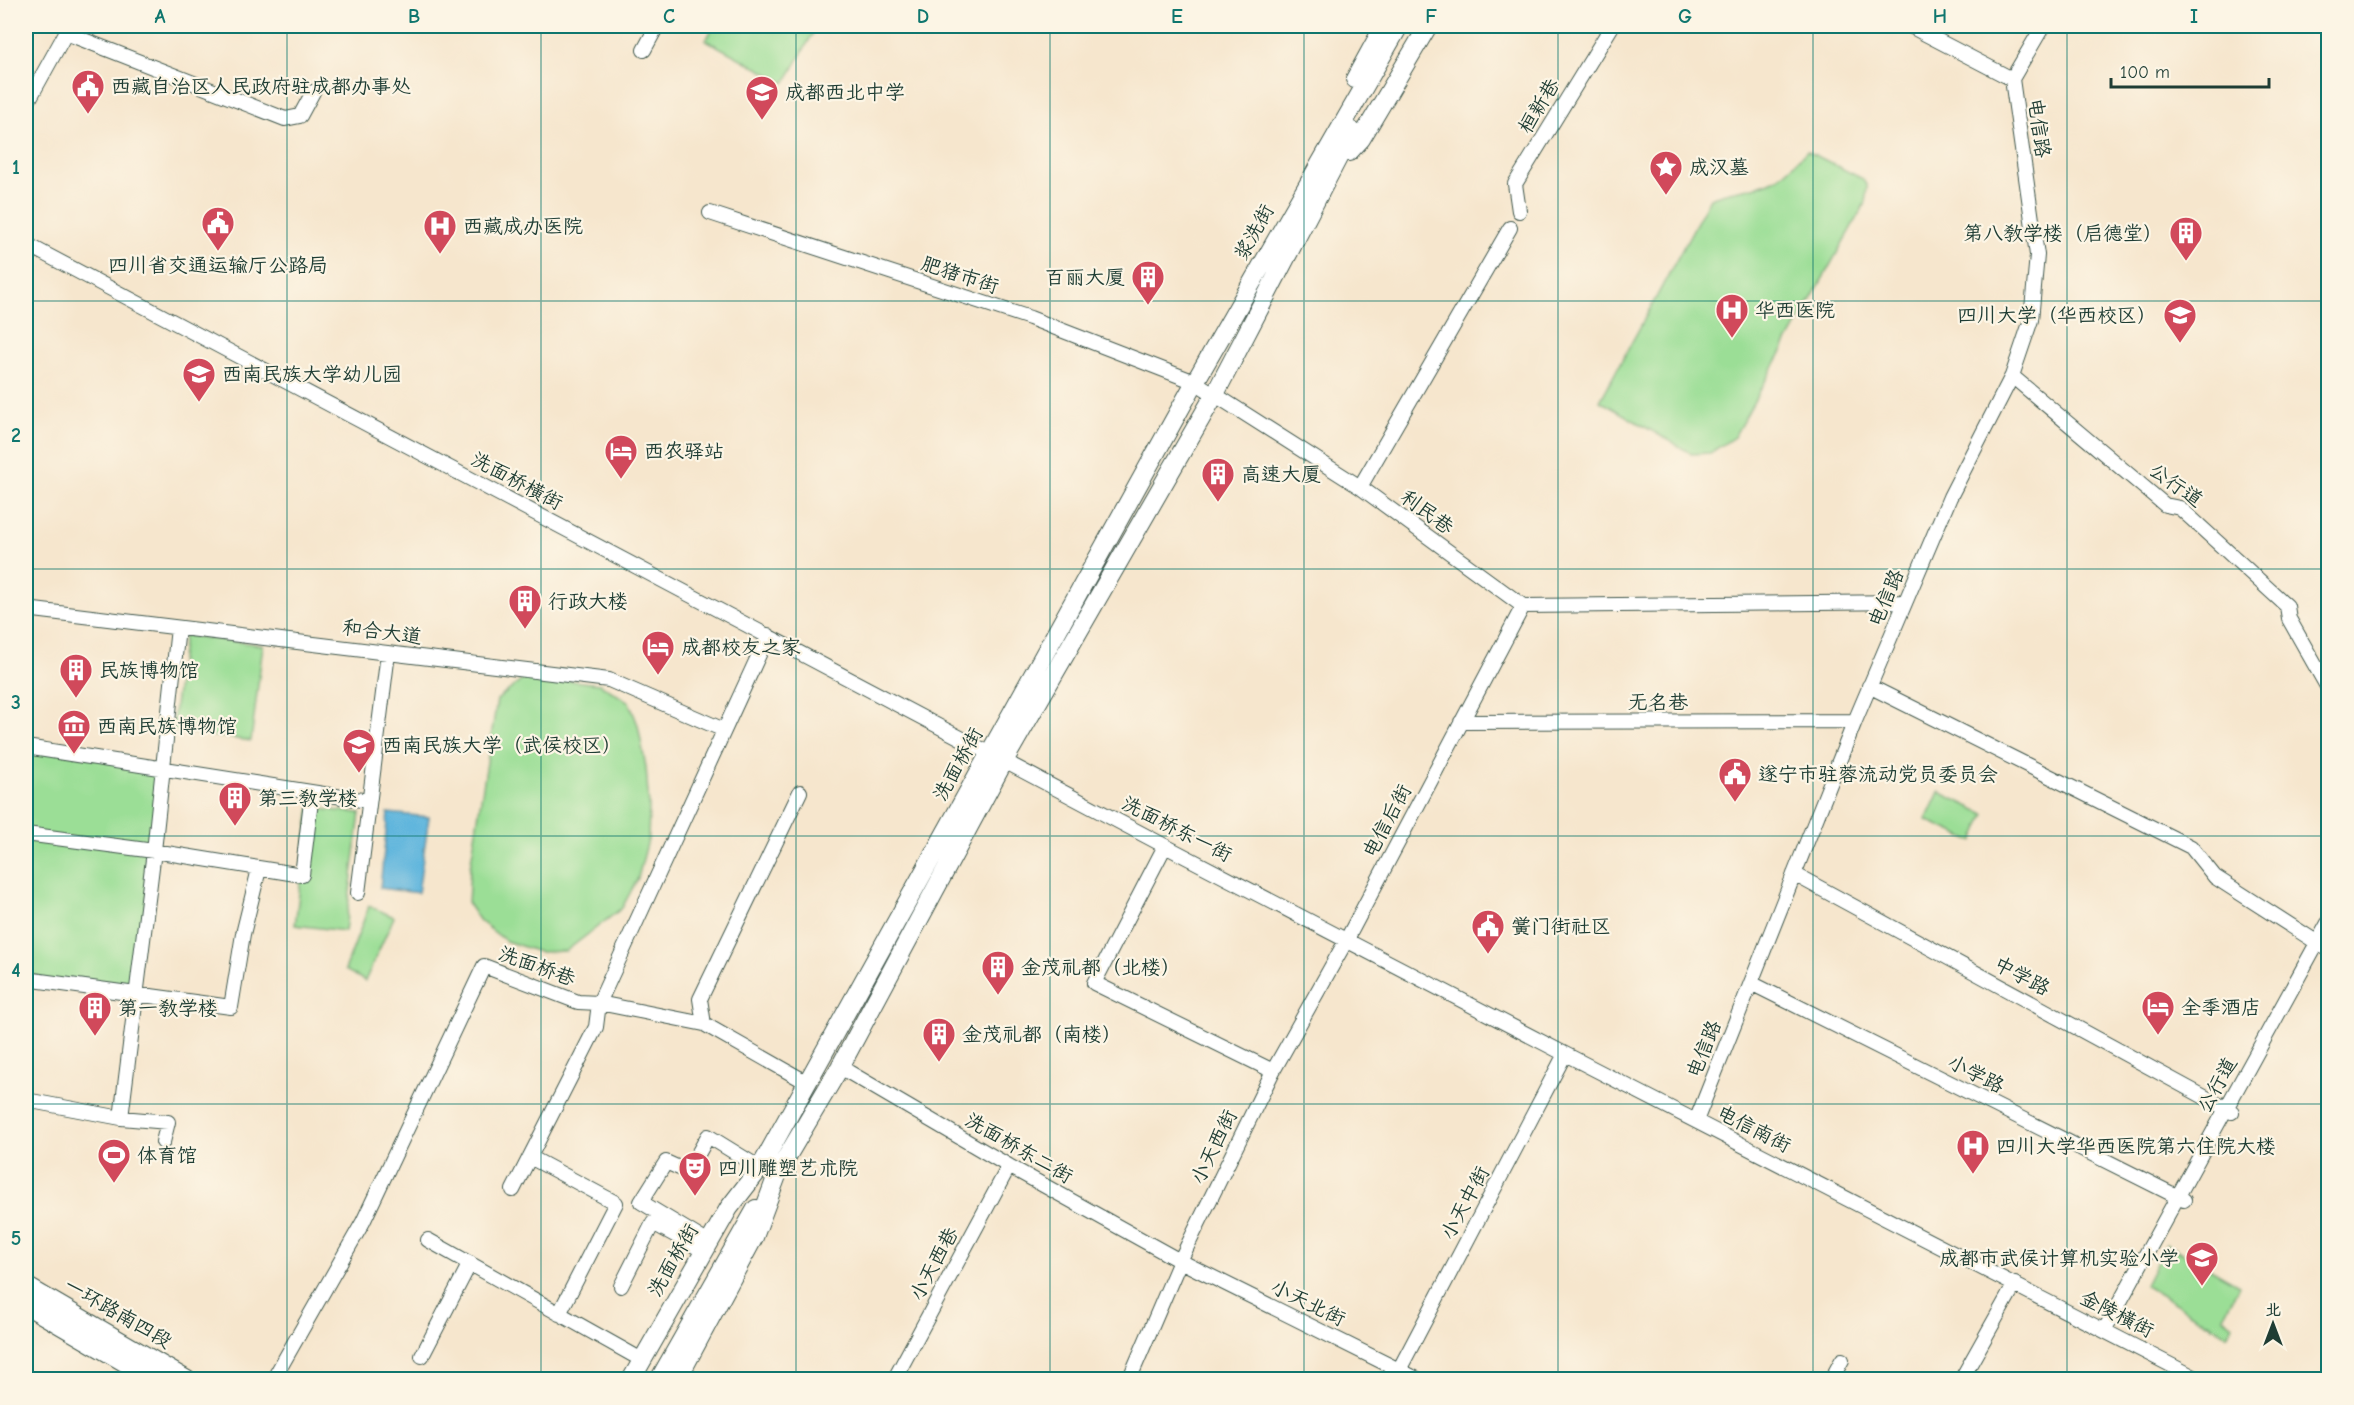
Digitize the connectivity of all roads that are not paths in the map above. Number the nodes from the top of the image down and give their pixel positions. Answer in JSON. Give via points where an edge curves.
{"nodes":[{"id":1,"x":657,"y":26,"type":"edge"},
{"id":2,"x":1384,"y":26,"type":"edge"},
{"id":3,"x":1399,"y":26,"type":"edge"},
{"id":4,"x":1412,"y":26,"type":"edge"},
{"id":5,"x":1428,"y":26,"type":"edge"},
{"id":6,"x":1612,"y":26,"type":"edge"},
{"id":7,"x":1910,"y":26,"type":"edge"},
{"id":8,"x":2043,"y":26,"type":"edge"},
{"id":9,"x":68,"y":29,"type":"edge"},
{"id":10,"x":644,"y":50,"type":"dead end"},
{"id":11,"x":2012,"y":79,"type":"junction"},
{"id":12,"x":313,"y":93,"type":"dead end"},
{"id":13,"x":26,"y":105,"type":"edge"},
{"id":14,"x":1359,"y":106,"type":"junction"},
{"id":15,"x":1323,"y":169,"type":"junction"},
{"id":16,"x":1519,"y":211,"type":"dead end"},
{"id":17,"x":710,"y":213,"type":"dead end"},
{"id":18,"x":1510,"y":228,"type":"dead end"},
{"id":19,"x":26,"y":244,"type":"edge"},
{"id":20,"x":2012,"y":376,"type":"junction"},
{"id":21,"x":1195,"y":382,"type":"junction"},
{"id":22,"x":1215,"y":394,"type":"junction"},
{"id":23,"x":1360,"y":487,"type":"junction"},
{"id":24,"x":1905,"y":602,"type":"junction"},
{"id":25,"x":1523,"y":606,"type":"junction"},
{"id":26,"x":2287,"y":606,"type":"junction"},
{"id":27,"x":26,"y":609,"type":"edge"},
{"id":28,"x":178,"y":627,"type":"junction"},
{"id":29,"x":768,"y":635,"type":"junction"},
{"id":30,"x":388,"y":653,"type":"junction"},
{"id":31,"x":2328,"y":674,"type":"edge"},
{"id":32,"x":1869,"y":686,"type":"junction"},
{"id":33,"x":2328,"y":688,"type":"edge"},
{"id":34,"x":1855,"y":721,"type":"junction"},
{"id":35,"x":1461,"y":722,"type":"junction"},
{"id":36,"x":724,"y":730,"type":"junction"},
{"id":37,"x":26,"y":747,"type":"edge"},
{"id":38,"x":997,"y":757,"type":"junction"},
{"id":39,"x":163,"y":770,"type":"junction"},
{"id":40,"x":800,"y":792,"type":"dead end"},
{"id":41,"x":312,"y":793,"type":"junction"},
{"id":42,"x":368,"y":801,"type":"junction"},
{"id":43,"x":26,"y":834,"type":"edge"},
{"id":44,"x":1165,"y":846,"type":"junction"},
{"id":45,"x":154,"y":851,"type":"junction"},
{"id":46,"x":259,"y":869,"type":"junction"},
{"id":47,"x":1794,"y":874,"type":"junction"},
{"id":48,"x":358,"y":893,"type":"dead end"},
{"id":49,"x":2328,"y":923,"type":"edge"},
{"id":50,"x":1347,"y":939,"type":"junction"},
{"id":51,"x":2324,"y":943,"type":"edge"},
{"id":52,"x":26,"y":979,"type":"edge"},
{"id":53,"x":1751,"y":983,"type":"junction"},
{"id":54,"x":134,"y":995,"type":"junction"},
{"id":55,"x":599,"y":1003,"type":"junction"},
{"id":56,"x":704,"y":1024,"type":"junction"},
{"id":57,"x":1565,"y":1054,"type":"junction"},
{"id":58,"x":840,"y":1066,"type":"junction"},
{"id":59,"x":1273,"y":1071,"type":"junction"},
{"id":60,"x":806,"y":1082,"type":"junction"},
{"id":61,"x":26,"y":1101,"type":"edge"},
{"id":62,"x":2229,"y":1111,"type":"junction"},
{"id":63,"x":121,"y":1118,"type":"junction"},
{"id":64,"x":1696,"y":1121,"type":"junction"},
{"id":65,"x":164,"y":1142,"type":"dead end"},
{"id":66,"x":530,"y":1157,"type":"junction"},
{"id":67,"x":1009,"y":1166,"type":"junction"},
{"id":68,"x":760,"y":1168,"type":"junction"},
{"id":69,"x":779,"y":1170,"type":"junction"},
{"id":70,"x":513,"y":1190,"type":"dead end"},
{"id":71,"x":2181,"y":1199,"type":"junction"},
{"id":72,"x":428,"y":1240,"type":"dead end"},
{"id":73,"x":711,"y":1256,"type":"junction"},
{"id":74,"x":1180,"y":1261,"type":"junction"},
{"id":75,"x":470,"y":1263,"type":"junction"},
{"id":76,"x":2015,"y":1284,"type":"junction"},
{"id":77,"x":26,"y":1286,"type":"edge"},
{"id":78,"x":621,"y":1286,"type":"dead end"},
{"id":79,"x":26,"y":1305,"type":"edge"},
{"id":80,"x":559,"y":1314,"type":"junction"},
{"id":81,"x":2108,"y":1331,"type":"junction"},
{"id":82,"x":422,"y":1356,"type":"dead end"},
{"id":83,"x":642,"y":1360,"type":"junction"},
{"id":84,"x":1842,"y":1360,"type":"dead end"},
{"id":85,"x":1400,"y":1370,"type":"junction"},
{"id":86,"x":155,"y":1380,"type":"edge"},
{"id":87,"x":187,"y":1380,"type":"edge"},
{"id":88,"x":273,"y":1380,"type":"edge"},
{"id":89,"x":631,"y":1380,"type":"edge"},
{"id":90,"x":645,"y":1380,"type":"edge"},
{"id":91,"x":659,"y":1380,"type":"edge"},
{"id":92,"x":677,"y":1380,"type":"edge"},
{"id":93,"x":894,"y":1380,"type":"edge"},
{"id":94,"x":1130,"y":1380,"type":"edge"},
{"id":95,"x":1419,"y":1380,"type":"edge"},
{"id":96,"x":1831,"y":1380,"type":"edge"},
{"id":97,"x":1961,"y":1380,"type":"edge"},
{"id":98,"x":2200,"y":1380,"type":"edge"}],
"edges":[{"from":1,"to":10,"type":"street"},
{"from":2,"to":15,"type":"main road","via":[[1327,130]]},
{"from":3,"to":14,"type":"main road"},
{"from":4,"to":14,"type":"main road"},
{"from":5,"to":15,"type":"main road","name":"浆洗街","via":[[1361,139]]},
{"from":6,"to":16,"type":"street","name":"桓新巷","via":[[1515,184]]},
{"from":7,"to":11,"type":"street"},
{"from":8,"to":11,"type":"street"},
{"from":9,"to":12,"type":"street","via":[[285,118],[300,116]]},
{"from":9,"to":13,"type":"street"},
{"from":11,"to":20,"type":"street","name":"电信路","via":[[2037,255],[2031,320]]},
{"from":14,"to":15,"type":"main road","name":"浆洗街"},
{"from":15,"to":21,"type":"main road","name":"浆洗街"},
{"from":15,"to":22,"type":"main road","name":"浆洗街"},
{"from":17,"to":21,"type":"street","name":"肥猪市街","via":[[1030,318]]},
{"from":18,"to":23,"type":"street"},
{"from":19,"to":29,"type":"street","name":"洗面桥横街"},
{"from":20,"to":24,"type":"street","name":"电信路","via":[[1950,497]]},
{"from":20,"to":26,"type":"street","name":"公行道","via":[[2165,505],[2180,508]]},
{"from":21,"to":22,"type":"street","name":"利民巷"},
{"from":21,"to":38,"type":"main road","name":"洗面桥街"},
{"from":22,"to":23,"type":"street","name":"利民巷"},
{"from":22,"to":38,"type":"main road","name":"洗面桥街"},
{"from":23,"to":25,"type":"street","name":"利民巷"},
{"from":24,"to":25,"type":"street"},
{"from":24,"to":32,"type":"street","name":"电信路"},
{"from":25,"to":35,"type":"street"},
{"from":26,"to":31,"type":"street","name":"公行道"},
{"from":26,"to":33,"type":"street","name":"公行道","via":[[2289,619]]},
{"from":27,"to":28,"type":"street","name":"和合大道"},
{"from":28,"to":30,"type":"street","name":"和合大道"},
{"from":28,"to":39,"type":"street"},
{"from":29,"to":36,"type":"street"},
{"from":29,"to":38,"type":"street","name":"洗面桥横街"},
{"from":30,"to":36,"type":"street","name":"和合大道","via":[[609,680]]},
{"from":30,"to":42,"type":"street"},
{"from":32,"to":34,"type":"street","name":"电信路"},
{"from":32,"to":51,"type":"street","via":[[2191,847],[2215,877]]},
{"from":34,"to":35,"type":"street","name":"无名巷"},
{"from":34,"to":47,"type":"street","name":"电信路"},
{"from":35,"to":50,"type":"street","name":"电信后街"},
{"from":36,"to":55,"type":"street"},
{"from":37,"to":39,"type":"street"},
{"from":38,"to":44,"type":"street","name":"洗面桥东一街"},
{"from":38,"to":58,"type":"main road","name":"洗面桥街"},
{"from":38,"to":60,"type":"main road","name":"洗面桥街"},
{"from":39,"to":41,"type":"street"},
{"from":39,"to":45,"type":"street"},
{"from":40,"to":56,"type":"street","via":[[700,999]]},
{"from":41,"to":42,"type":"street"},
{"from":41,"to":46,"type":"street","via":[[302,876]]},
{"from":42,"to":48,"type":"street"},
{"from":43,"to":45,"type":"street"},
{"from":44,"to":50,"type":"street","name":"洗面桥东一街"},
{"from":44,"to":59,"type":"street","via":[[1094,982]]},
{"from":45,"to":46,"type":"street"},
{"from":45,"to":54,"type":"street"},
{"from":46,"to":54,"type":"street","via":[[231,1007]]},
{"from":47,"to":53,"type":"street","name":"电信路"},
{"from":47,"to":62,"type":"street","name":"中学路"},
{"from":49,"to":51,"type":"street","name":"公行道"},
{"from":50,"to":57,"type":"street","name":"电信南街"},
{"from":50,"to":59,"type":"street","name":"小天西街"},
{"from":51,"to":62,"type":"street","name":"公行道"},
{"from":52,"to":54,"type":"street"},
{"from":53,"to":64,"type":"street","name":"电信路"},
{"from":53,"to":71,"type":"street","name":"小学路"},
{"from":54,"to":63,"type":"street"},
{"from":55,"to":56,"type":"street"},
{"from":55,"to":66,"type":"street","via":[[596,1027]]},
{"from":55,"to":88,"type":"street","name":"洗面桥巷","via":[[578,1002],[484,966],[363,1222]]},
{"from":56,"to":60,"type":"street"},
{"from":57,"to":64,"type":"street","name":"电信南街"},
{"from":57,"to":85,"type":"street","name":"小天中街"},
{"from":58,"to":67,"type":"street","name":"洗面桥东二街"},
{"from":58,"to":69,"type":"main road","name":"洗面桥街"},
{"from":59,"to":74,"type":"street","name":"小天西街"},
{"from":60,"to":68,"type":"main road","name":"洗面桥街"},
{"from":61,"to":63,"type":"street"},
{"from":62,"to":71,"type":"street","name":"公行道"},
{"from":63,"to":65,"type":"street","via":[[168,1122]]},
{"from":64,"to":76,"type":"street","name":"电信南街"},
{"from":66,"to":70,"type":"street"},
{"from":66,"to":80,"type":"street","via":[[616,1203]]},
{"from":67,"to":74,"type":"street","name":"洗面桥东二街"},
{"from":67,"to":93,"type":"street","name":"小天西巷"},
{"from":68,"to":73,"type":"main road","name":"洗面桥街"},
{"from":68,"to":73,"type":"street","via":[[708,1136],[688,1172],[666,1161],[641,1202]]},
{"from":69,"to":73,"type":"main road","name":"洗面桥街"},
{"from":69,"to":92,"type":"main road","name":"洗面桥街","via":[[754,1237]]},
{"from":71,"to":81,"type":"street","name":"公行道"},
{"from":72,"to":75,"type":"street"},
{"from":73,"to":78,"type":"street","via":[[653,1223]]},
{"from":73,"to":83,"type":"main road","name":"洗面桥街"},
{"from":73,"to":90,"type":"main road"},
{"from":73,"to":91,"type":"main road"},
{"from":74,"to":85,"type":"street","name":"小天北街"},
{"from":74,"to":94,"type":"street","name":"小天西街"},
{"from":75,"to":80,"type":"street"},
{"from":75,"to":82,"type":"street"},
{"from":76,"to":81,"type":"street","name":"金陵横街"},
{"from":76,"to":97,"type":"street"},
{"from":77,"to":87,"type":"main road","name":"一环路南四段"},
{"from":79,"to":86,"type":"main road","name":"一环路南四段"},
{"from":80,"to":83,"type":"street"},
{"from":81,"to":98,"type":"street","name":"金陵横街"},
{"from":83,"to":89,"type":"main road","name":"洗面桥街"},
{"from":84,"to":96,"type":"street"},
{"from":85,"to":95,"type":"street","name":"小天北街"}]}
